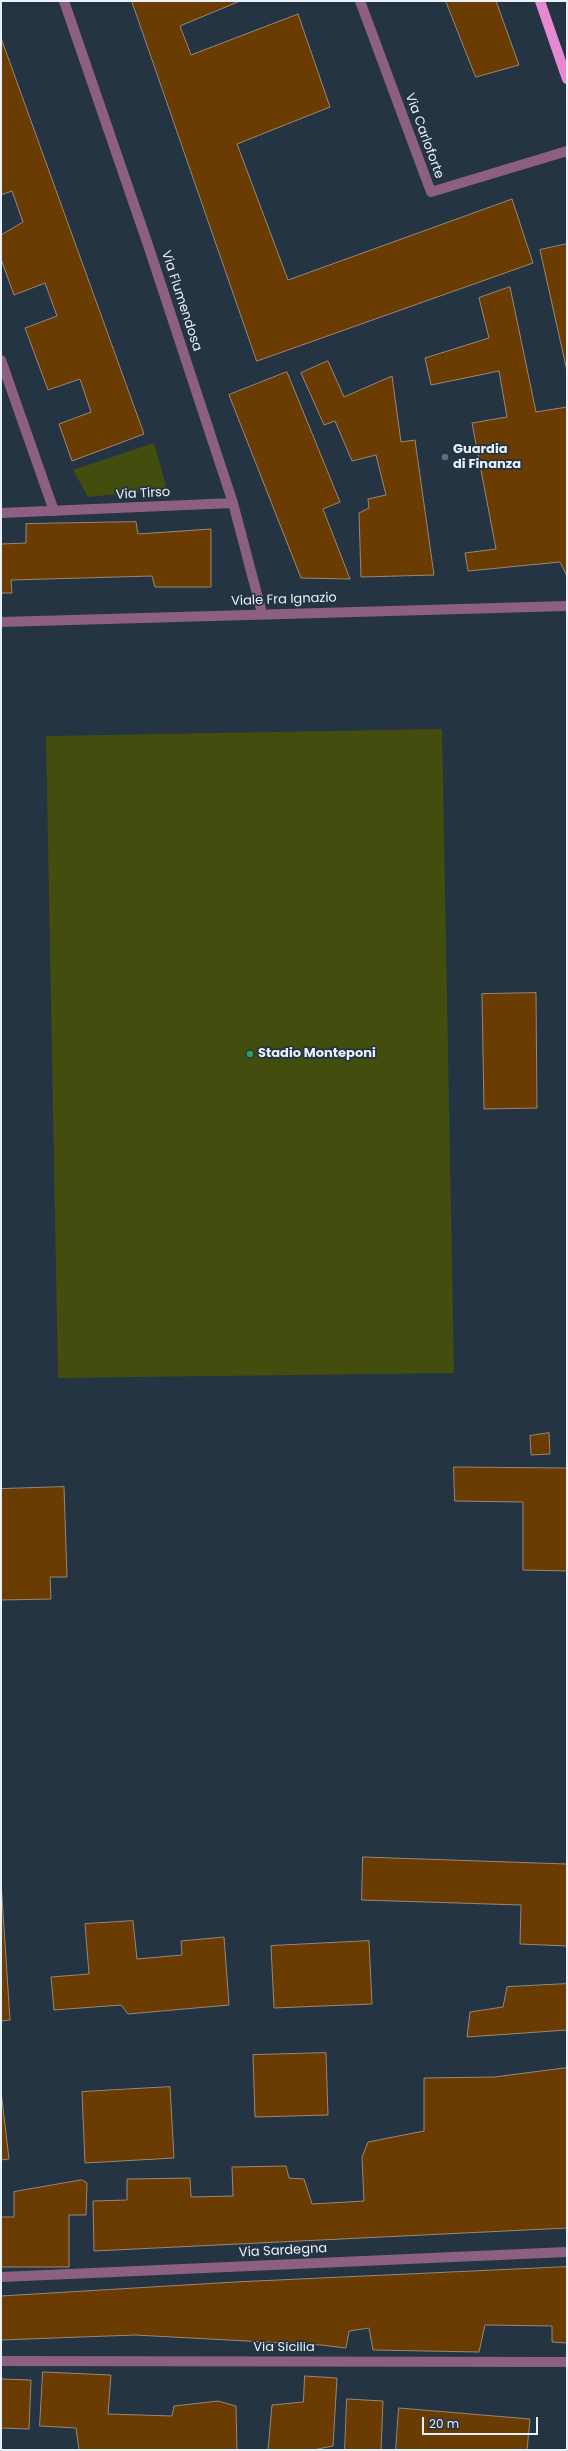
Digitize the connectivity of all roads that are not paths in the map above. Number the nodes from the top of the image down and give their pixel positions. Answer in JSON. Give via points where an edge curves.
{"nodes":[{"id":1,"x":64,"y":1,"type":"edge"},
{"id":2,"x":360,"y":1,"type":"edge"},
{"id":3,"x":540,"y":1,"type":"edge"},
{"id":4,"x":567,"y":79,"type":"edge"},
{"id":5,"x":567,"y":151,"type":"edge"},
{"id":6,"x":1,"y":360,"type":"edge"},
{"id":7,"x":233,"y":503,"type":"junction"},
{"id":8,"x":54,"y":511,"type":"junction"},
{"id":9,"x":1,"y":513,"type":"edge"},
{"id":10,"x":567,"y":606,"type":"edge"},
{"id":11,"x":262,"y":613,"type":"junction"},
{"id":12,"x":1,"y":622,"type":"edge"},
{"id":13,"x":567,"y":2252,"type":"edge"},
{"id":14,"x":1,"y":2277,"type":"edge"},
{"id":15,"x":1,"y":2361,"type":"edge"},
{"id":16,"x":567,"y":2362,"type":"edge"}],
"edges":[{"from":1,"to":7,"type":"street","name":"Via Flumendosa"},
{"from":2,"to":5,"type":"street","name":"Via Carloforte","via":[[431,192]]},
{"from":3,"to":4,"type":"main road"},
{"from":6,"to":8,"type":"street"},
{"from":7,"to":8,"type":"street","name":"Via Tirso"},
{"from":7,"to":11,"type":"street","name":"Via Flumendosa"},
{"from":8,"to":9,"type":"street","name":"Via Tirso"},
{"from":10,"to":11,"type":"street","name":"Viale Fra Ignazio"},
{"from":11,"to":12,"type":"street","name":"Viale Fra Ignazio"},
{"from":13,"to":14,"type":"street","name":"Via Sardegna"},
{"from":15,"to":16,"type":"street","name":"Via Sicilia"}]}
